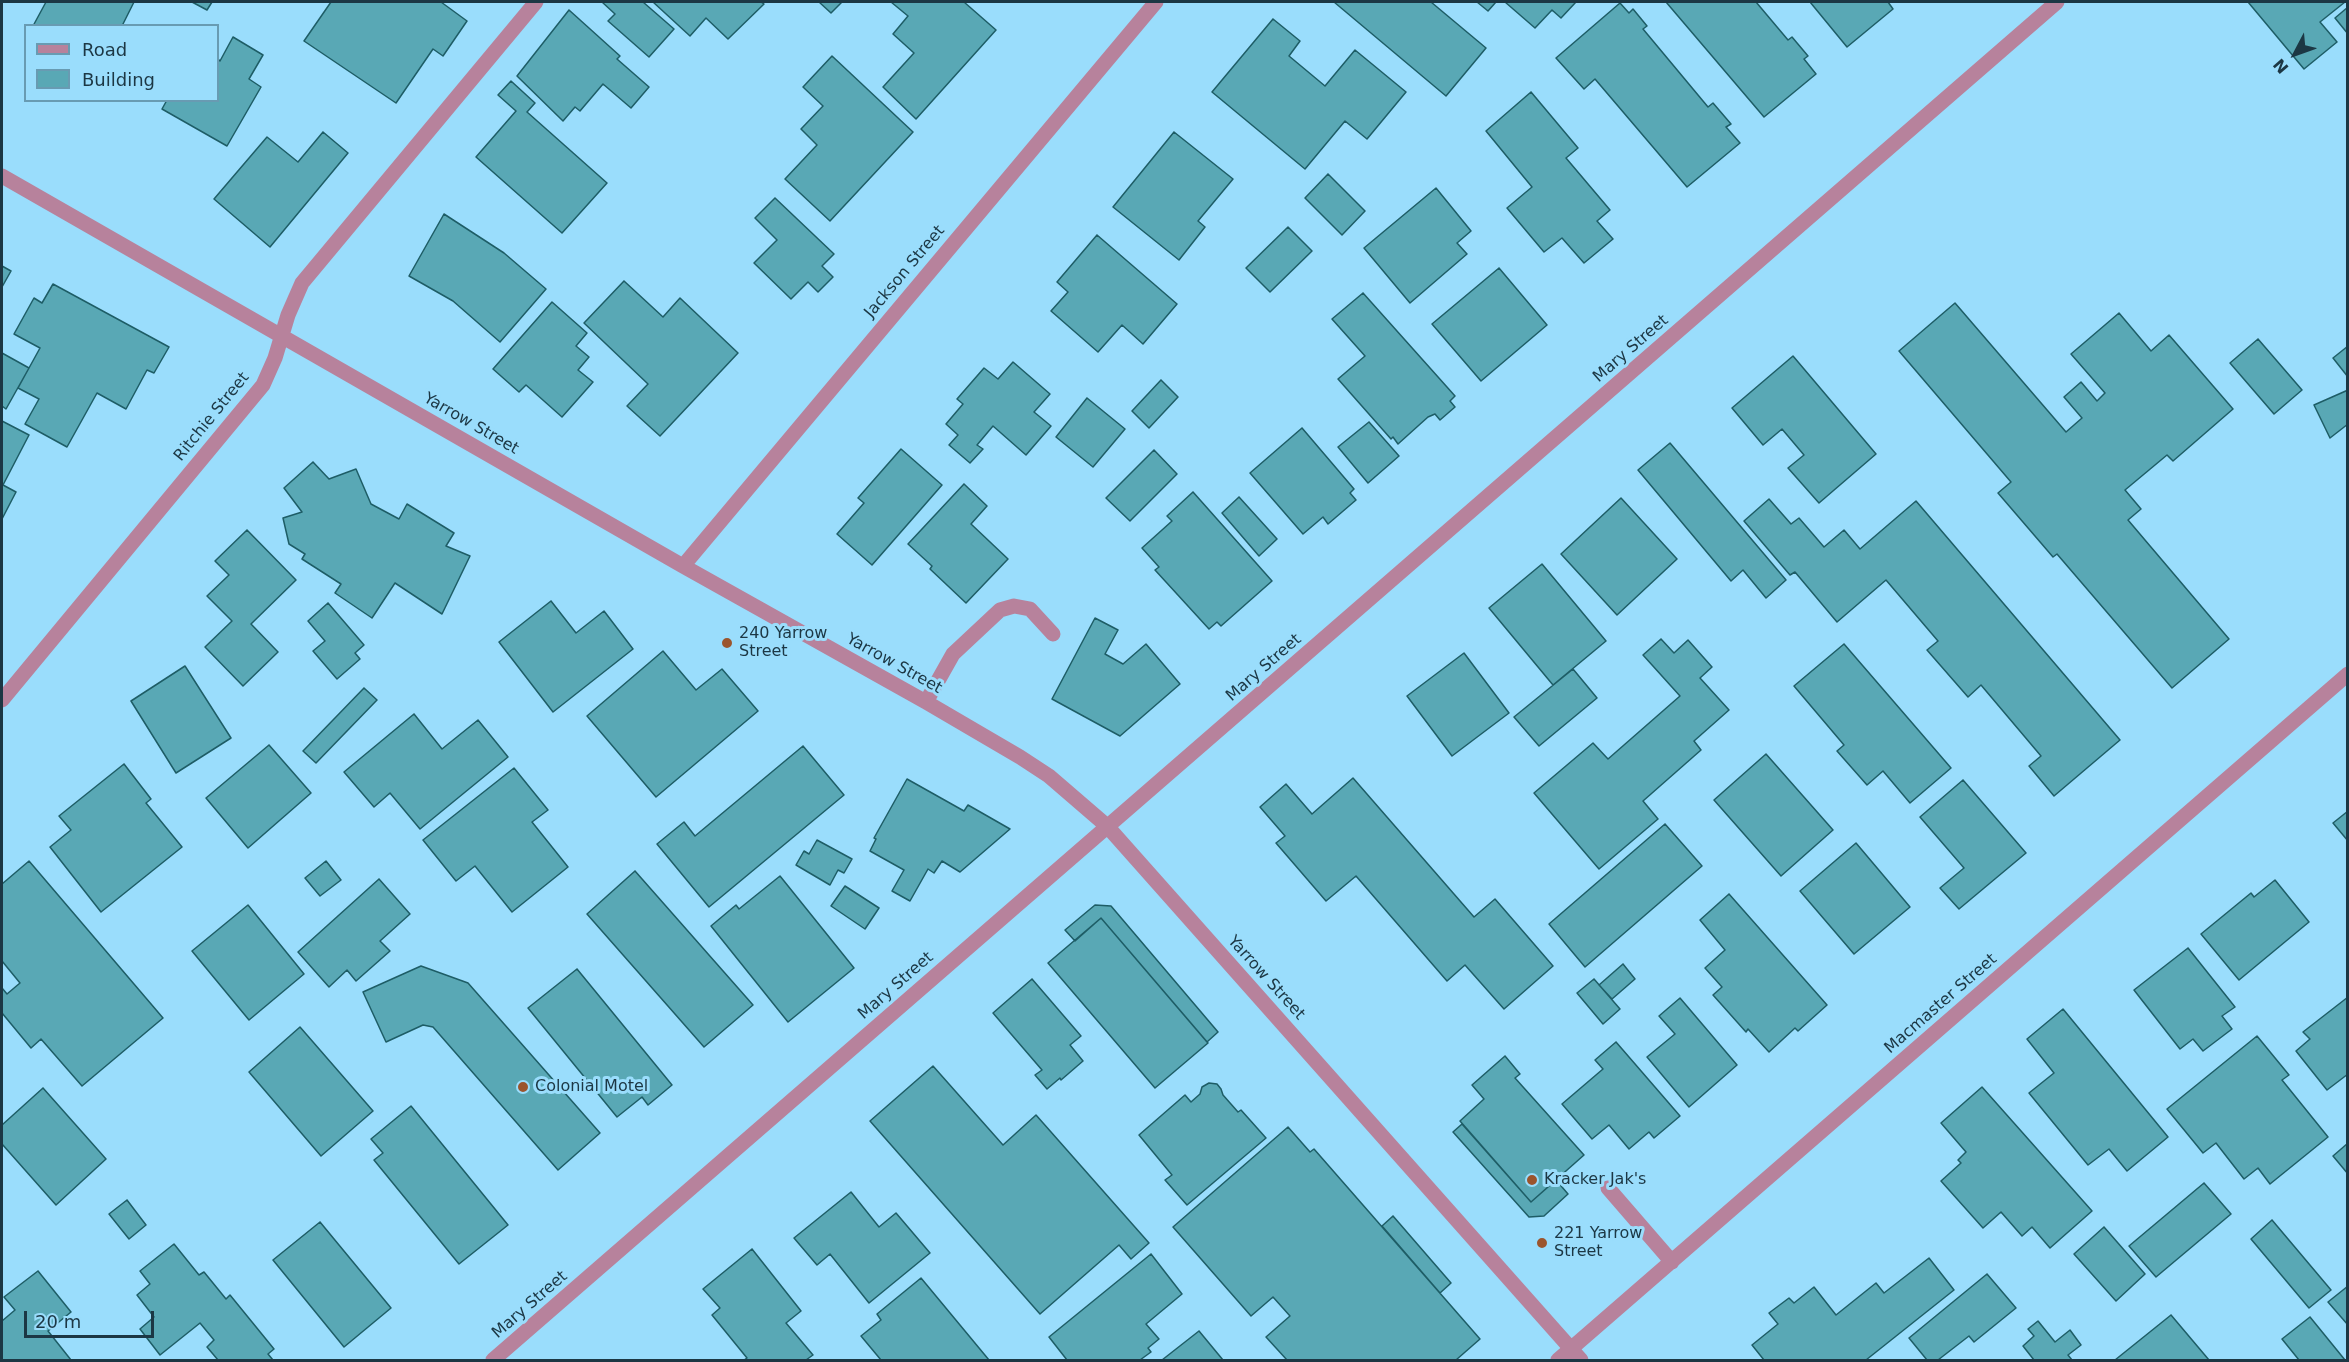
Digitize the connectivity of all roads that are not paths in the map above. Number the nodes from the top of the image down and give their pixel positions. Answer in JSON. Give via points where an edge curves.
{"nodes":[{"id":1,"x":536,"y":2,"type":"edge"},
{"id":2,"x":1155,"y":2,"type":"edge"},
{"id":3,"x":2057,"y":2,"type":"edge"},
{"id":4,"x":2,"y":176,"type":"edge"},
{"id":5,"x":281,"y":336,"type":"junction"},
{"id":6,"x":683,"y":566,"type":"junction"},
{"id":7,"x":1053,"y":634,"type":"dead end"},
{"id":8,"x":2348,"y":674,"type":"edge"},
{"id":9,"x":2,"y":700,"type":"edge"},
{"id":10,"x":926,"y":702,"type":"junction"},
{"id":11,"x":1107,"y":826,"type":"junction"},
{"id":12,"x":1608,"y":1188,"type":"dead end"},
{"id":13,"x":1671,"y":1262,"type":"junction"},
{"id":14,"x":1576,"y":1355,"type":"edge"},
{"id":15,"x":494,"y":1360,"type":"edge"},
{"id":16,"x":1558,"y":1360,"type":"edge"}],
"edges":[{"from":1,"to":5,"type":"street","name":"Ritchie Street","via":[[302,283]]},
{"from":2,"to":6,"type":"street","name":"Jackson Street"},
{"from":3,"to":11,"type":"street","name":"Mary Street"},
{"from":4,"to":5,"type":"street","name":"Yarrow Street"},
{"from":5,"to":6,"type":"street","name":"Yarrow Street"},
{"from":5,"to":9,"type":"street","name":"Ritchie Street","via":[[263,385]]},
{"from":6,"to":10,"type":"street","name":"Yarrow Street"},
{"from":7,"to":10,"type":"street","via":[[1030,609],[1014,606],[1000,610],[953,654]]},
{"from":8,"to":13,"type":"street","name":"Macmaster Street"},
{"from":10,"to":11,"type":"street","name":"Yarrow Street","via":[[1020,757]]},
{"from":11,"to":14,"type":"street","name":"Yarrow Street"},
{"from":11,"to":15,"type":"street","name":"Mary Street"},
{"from":12,"to":13,"type":"street"},
{"from":13,"to":14,"type":"street","name":"Macmaster Street"},
{"from":14,"to":16,"type":"street","name":"Macmaster Street"}]}
